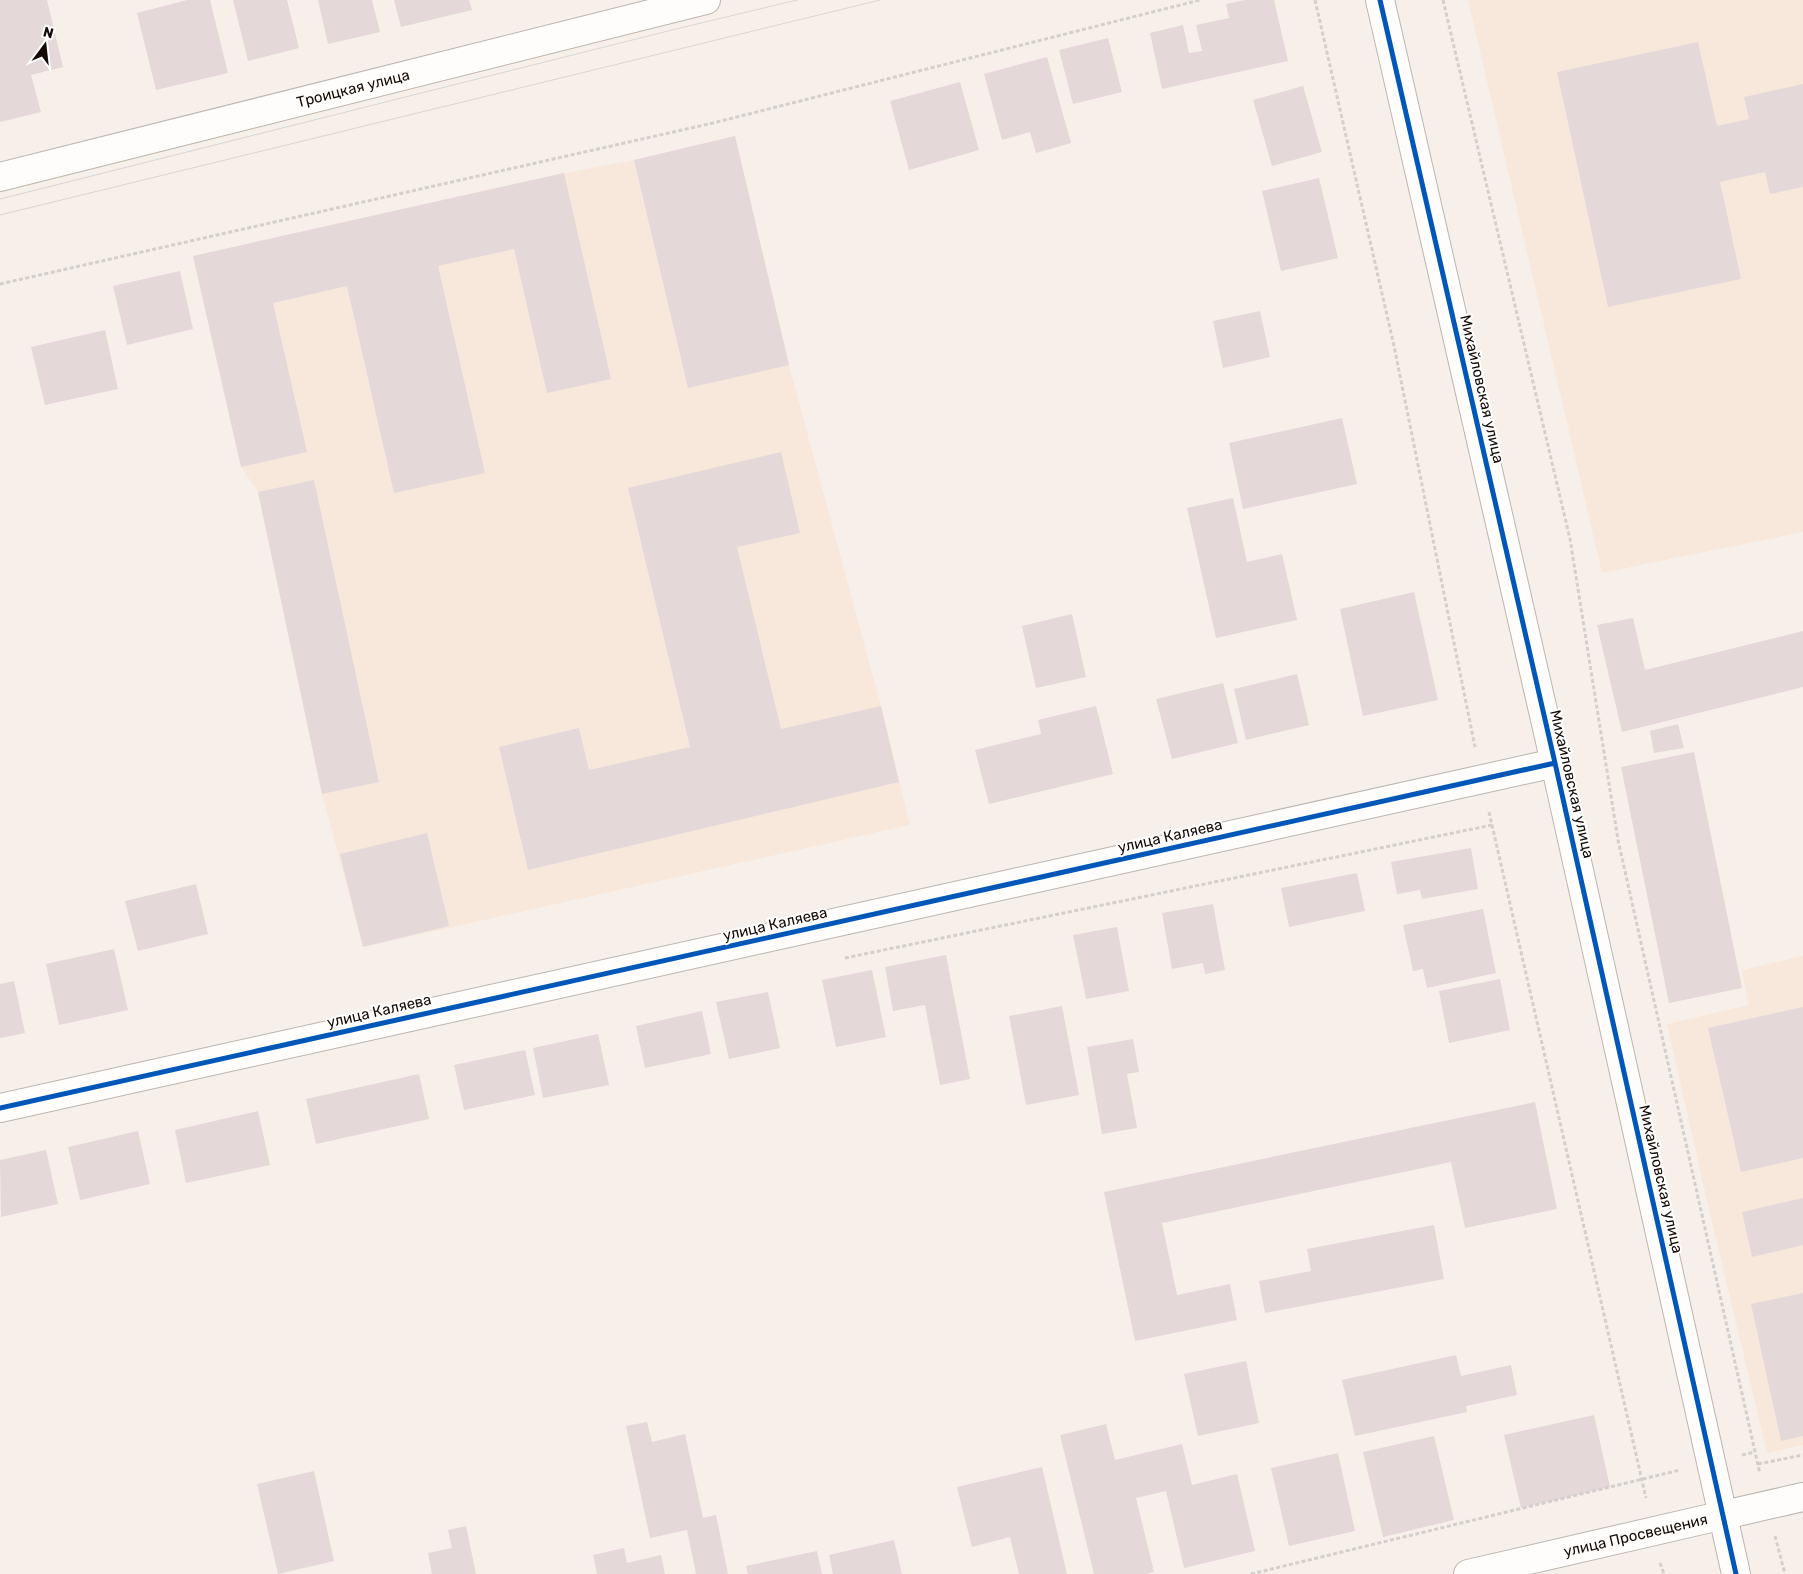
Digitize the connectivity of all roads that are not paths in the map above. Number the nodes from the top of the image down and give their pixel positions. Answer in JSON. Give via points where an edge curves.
{"nodes":[{"id":1,"x":706,"y":0,"type":"edge"},
{"id":2,"x":1380,"y":0,"type":"edge"},
{"id":3,"x":0,"y":178,"type":"edge"},
{"id":4,"x":1555,"y":763,"type":"junction"},
{"id":5,"x":0,"y":1108,"type":"edge"},
{"id":6,"x":1803,"y":1496,"type":"edge"},
{"id":7,"x":1724,"y":1515,"type":"junction"},
{"id":8,"x":1468,"y":1574,"type":"edge"},
{"id":9,"x":1736,"y":1574,"type":"edge"}],
"edges":[{"from":1,"to":3,"type":"street","name":"Троицкая улица"},
{"from":2,"to":4,"type":"street","name":"Михайловская улица"},
{"from":4,"to":5,"type":"street","name":"улица Каляева"},
{"from":4,"to":7,"type":"street","name":"Михайловская улица"},
{"from":6,"to":7,"type":"street","name":"улица Просвещения"},
{"from":7,"to":8,"type":"street","name":"улица Просвещения"},
{"from":7,"to":9,"type":"street","name":"Михайловская улица"}]}
